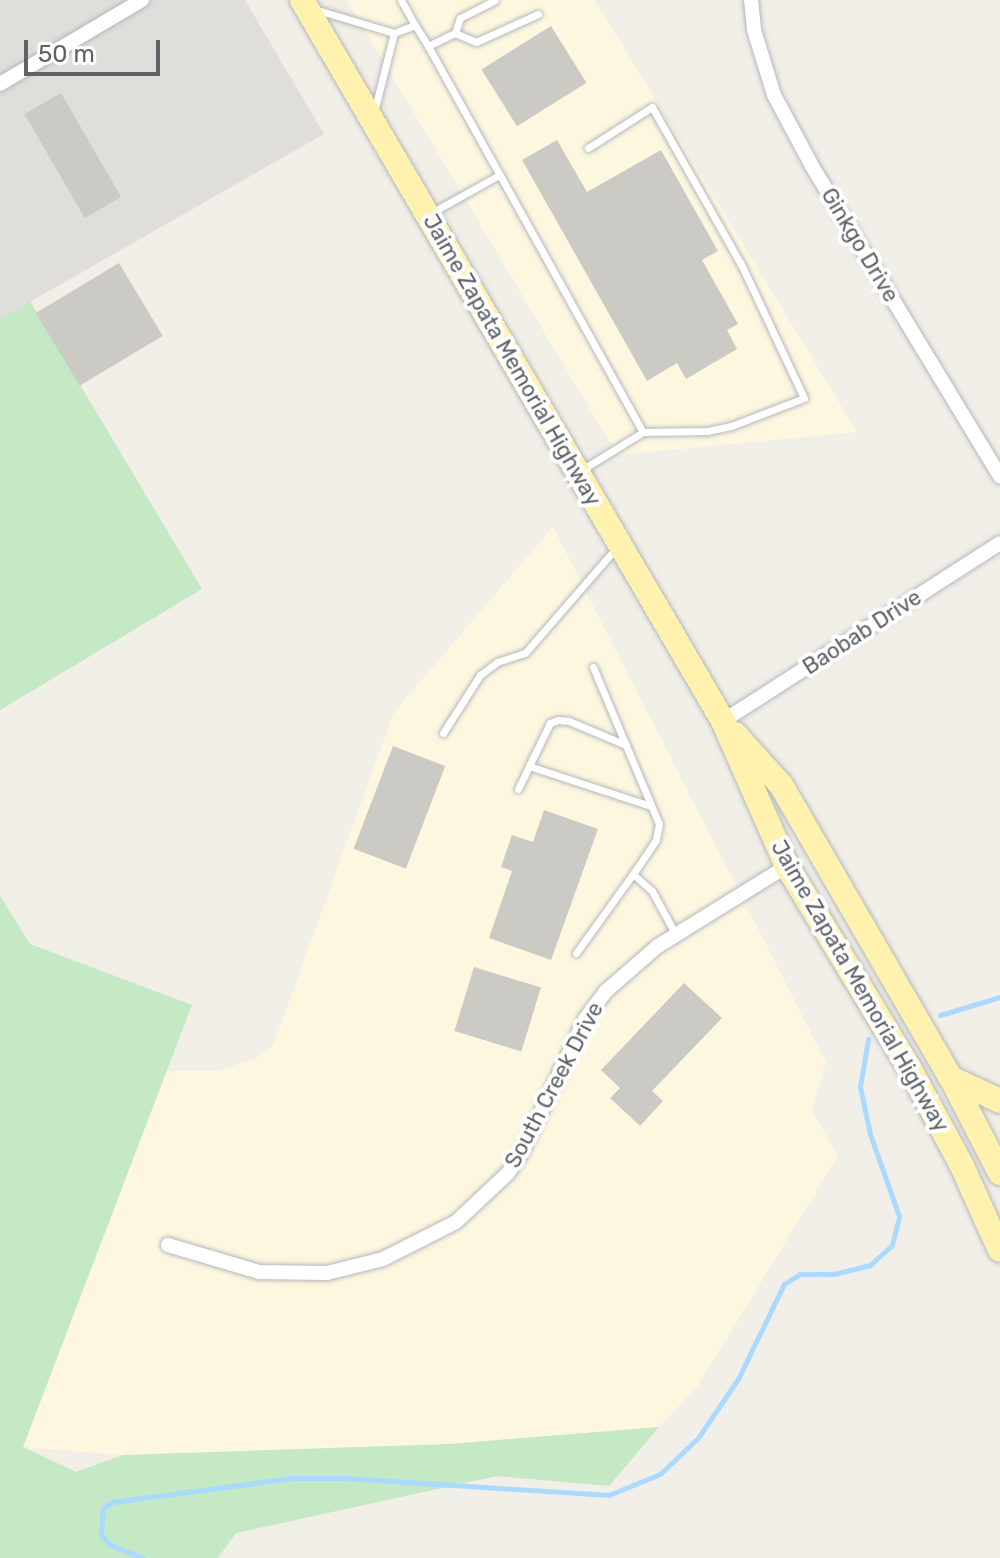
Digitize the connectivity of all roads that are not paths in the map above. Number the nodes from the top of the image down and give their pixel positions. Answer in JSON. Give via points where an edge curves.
{"nodes":[{"id":1,"x":142,"y":0,"type":"edge"},
{"id":2,"x":401,"y":0,"type":"edge"},
{"id":3,"x":495,"y":0,"type":"edge"},
{"id":4,"x":751,"y":0,"type":"edge"},
{"id":5,"x":304,"y":3,"type":"edge"},
{"id":6,"x":538,"y":14,"type":"dead end"},
{"id":7,"x":415,"y":25,"type":"junction"},
{"id":8,"x":394,"y":33,"type":"junction"},
{"id":9,"x":455,"y":33,"type":"junction"},
{"id":10,"x":428,"y":46,"type":"junction"},
{"id":11,"x":0,"y":84,"type":"edge"},
{"id":12,"x":372,"y":121,"type":"junction"},
{"id":13,"x":588,"y":148,"type":"dead end"},
{"id":14,"x":499,"y":175,"type":"junction"},
{"id":15,"x":427,"y":215,"type":"junction"},
{"id":16,"x":643,"y":432,"type":"junction"},
{"id":17,"x":577,"y":472,"type":"junction"},
{"id":18,"x":1000,"y":477,"type":"edge"},
{"id":19,"x":1000,"y":543,"type":"edge"},
{"id":20,"x":619,"y":544,"type":"junction"},
{"id":21,"x":593,"y":667,"type":"dead end"},
{"id":22,"x":723,"y":721,"type":"junction"},
{"id":23,"x":443,"y":733,"type":"dead end"},
{"id":24,"x":626,"y":745,"type":"junction"},
{"id":25,"x":529,"y":766,"type":"junction"},
{"id":26,"x":518,"y":789,"type":"dead end"},
{"id":27,"x":651,"y":806,"type":"junction"},
{"id":28,"x":787,"y":866,"type":"junction"},
{"id":29,"x":633,"y":874,"type":"junction"},
{"id":30,"x":676,"y":935,"type":"junction"},
{"id":31,"x":576,"y":953,"type":"dead end"},
{"id":32,"x":896,"y":983,"type":"junction"},
{"id":33,"x":951,"y":1078,"type":"junction"},
{"id":34,"x":1000,"y":1101,"type":"edge"},
{"id":35,"x":1000,"y":1173,"type":"edge"},
{"id":36,"x":168,"y":1245,"type":"dead end"},
{"id":37,"x":1000,"y":1250,"type":"edge"}],
"edges":[{"from":1,"to":11,"type":"street"},
{"from":2,"to":7,"type":"lane"},
{"from":3,"to":9,"type":"lane","via":[[460,18]]},
{"from":4,"to":18,"type":"street","name":"Ginkgo Drive","via":[[754,30],[774,95]]},
{"from":5,"to":8,"type":"lane"},
{"from":5,"to":12,"type":"main road","name":"Jaime Zapata Memorial Highway"},
{"from":6,"to":9,"type":"lane","via":[[476,42]]},
{"from":7,"to":8,"type":"lane"},
{"from":7,"to":10,"type":"lane"},
{"from":8,"to":12,"type":"lane"},
{"from":9,"to":10,"type":"lane"},
{"from":10,"to":14,"type":"lane"},
{"from":12,"to":15,"type":"main road","name":"Jaime Zapata Memorial Highway"},
{"from":13,"to":16,"type":"lane","via":[[652,107],[741,264],[804,398],[719,429]]},
{"from":14,"to":15,"type":"lane"},
{"from":14,"to":16,"type":"lane"},
{"from":15,"to":17,"type":"main road","name":"Jaime Zapata Memorial Highway"},
{"from":16,"to":17,"type":"lane"},
{"from":17,"to":20,"type":"main road","name":"Jaime Zapata Memorial Highway"},
{"from":19,"to":22,"type":"street","name":"Baobab Drive"},
{"from":20,"to":22,"type":"main road","name":"Jaime Zapata Memorial Highway"},
{"from":20,"to":23,"type":"lane","via":[[525,653],[497,662],[480,675]]},
{"from":21,"to":24,"type":"lane"},
{"from":22,"to":28,"type":"main road","name":"Jaime Zapata Memorial Highway"},
{"from":22,"to":32,"type":"main road","name":"Jaime Zapata Memorial Highway","via":[[781,785]]},
{"from":24,"to":25,"type":"lane","via":[[558,720],[550,723]]},
{"from":24,"to":27,"type":"lane"},
{"from":25,"to":26,"type":"lane"},
{"from":25,"to":27,"type":"lane"},
{"from":27,"to":29,"type":"lane","via":[[659,824],[656,840]]},
{"from":28,"to":30,"type":"street","name":"South Creek Drive"},
{"from":28,"to":32,"type":"main road","via":[[821,881],[874,964]]},
{"from":28,"to":37,"type":"main road","name":"Jaime Zapata Memorial Highway","via":[[910,1069]]},
{"from":29,"to":30,"type":"lane","via":[[652,891]]},
{"from":29,"to":31,"type":"lane"},
{"from":30,"to":36,"type":"street","name":"South Creek Drive","via":[[632,965],[605,992],[585,1019],[521,1154],[456,1222],[383,1259],[327,1273],[259,1272]]},
{"from":32,"to":33,"type":"main road","name":"Jaime Zapata Memorial Highway"},
{"from":33,"to":34,"type":"main road"},
{"from":33,"to":35,"type":"main road","name":"Jaime Zapata Memorial Highway"}]}
